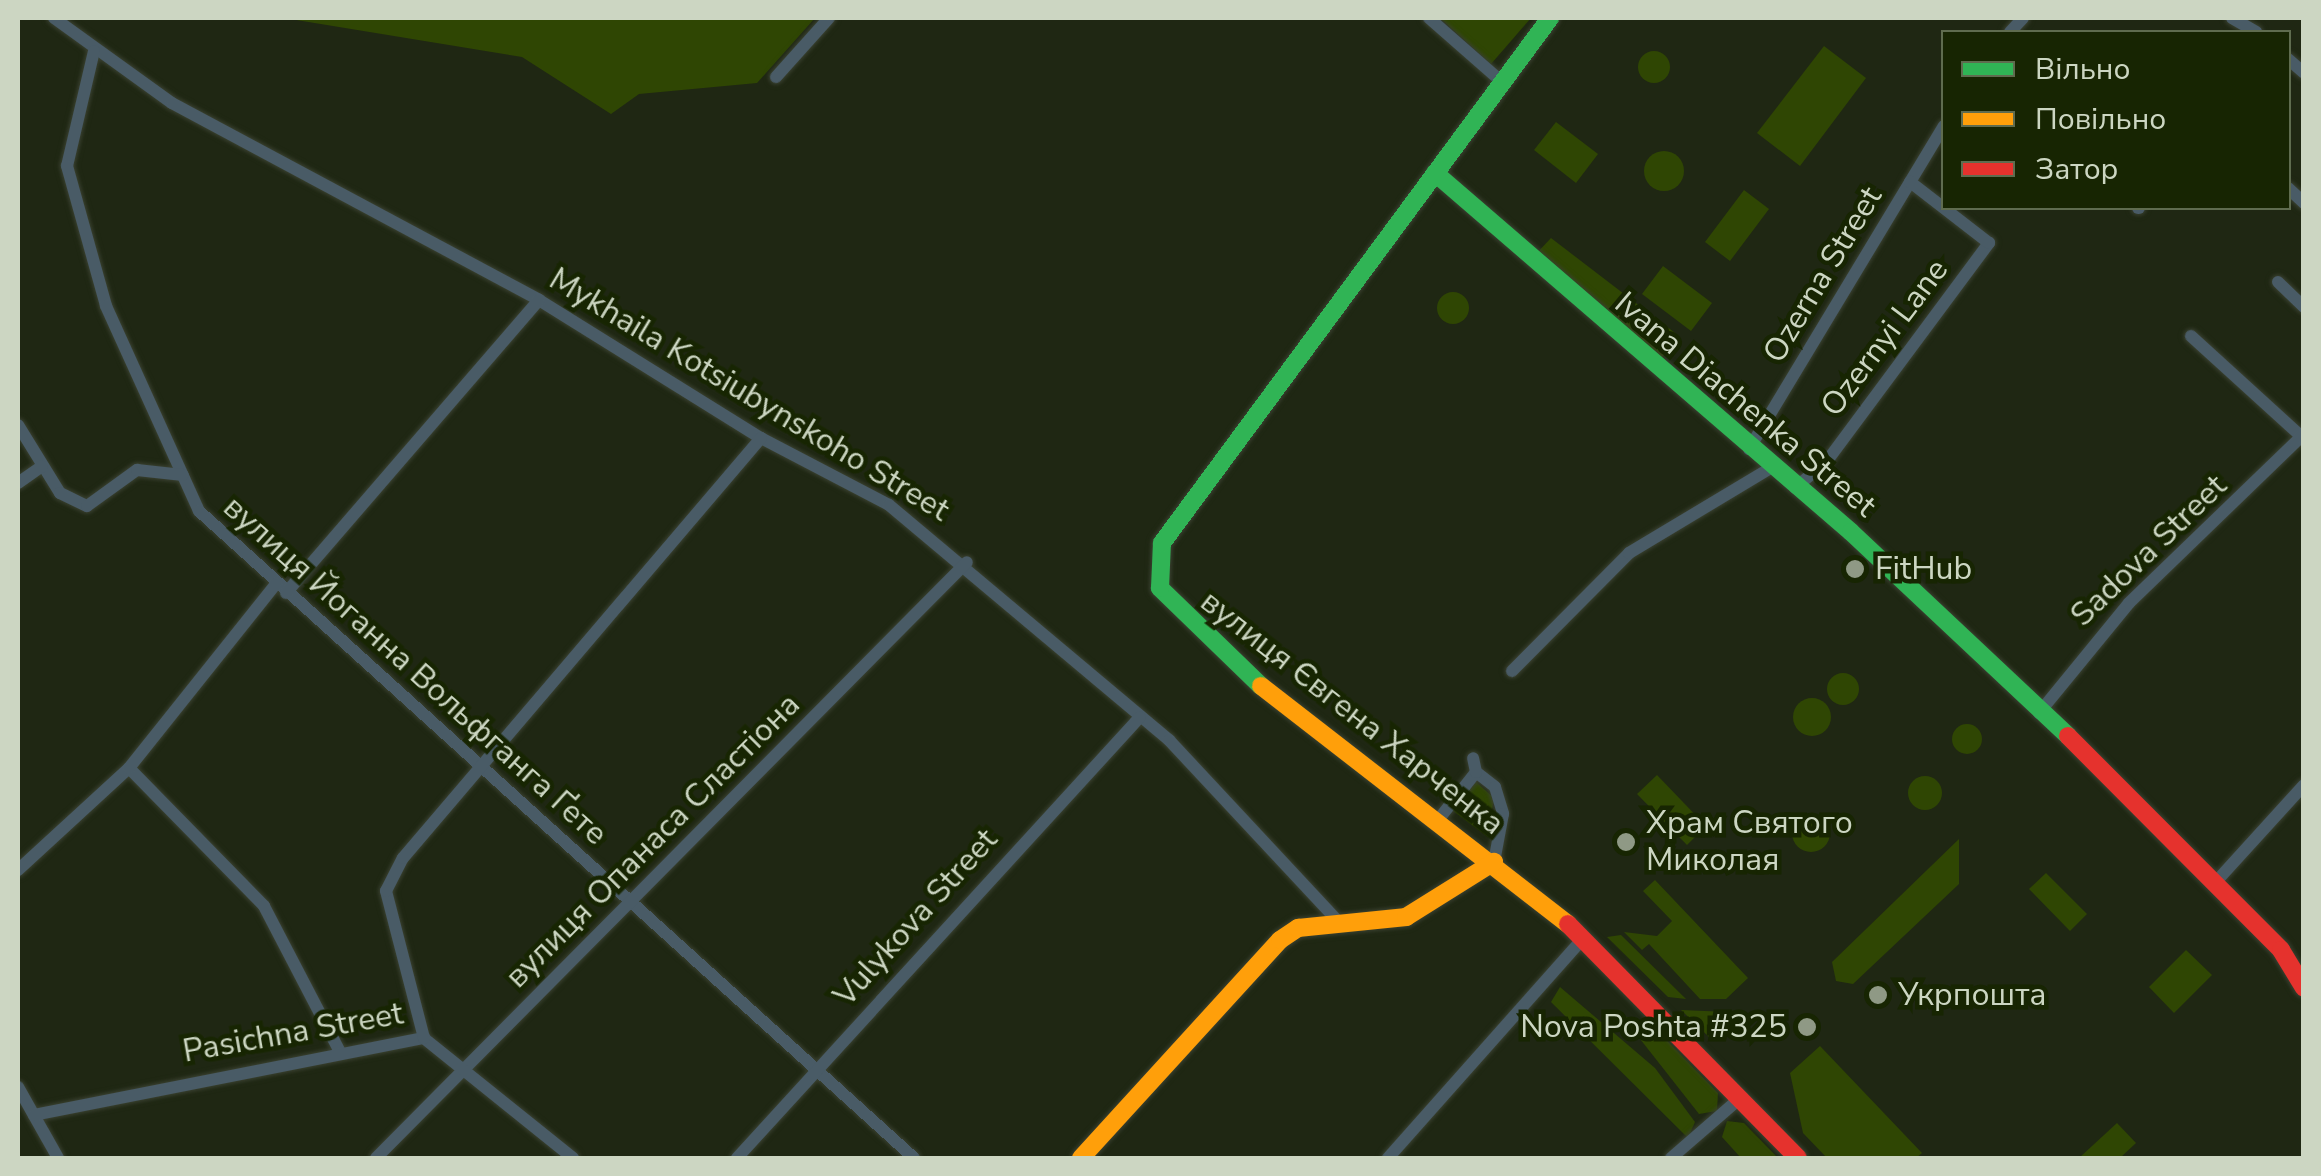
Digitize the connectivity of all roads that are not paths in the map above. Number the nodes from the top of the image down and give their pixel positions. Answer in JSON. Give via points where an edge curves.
{"nodes":[{"id":1,"x":54,"y":18,"type":"edge"},
{"id":2,"x":829,"y":18,"type":"edge"},
{"id":3,"x":1429,"y":18,"type":"edge"},
{"id":4,"x":1550,"y":18,"type":"edge"},
{"id":5,"x":94,"y":51,"type":"junction"},
{"id":6,"x":776,"y":77,"type":"dead end"},
{"id":7,"x":1500,"y":81,"type":"junction"},
{"id":8,"x":1941,"y":131,"type":"edge"},
{"id":9,"x":1435,"y":173,"type":"junction"},
{"id":10,"x":1910,"y":182,"type":"junction"},
{"id":11,"x":1941,"y":206,"type":"edge"},
{"id":12,"x":1946,"y":210,"type":"edge"},
{"id":13,"x":2278,"y":282,"type":"dead end"},
{"id":14,"x":539,"y":300,"type":"junction"},
{"id":15,"x":2304,"y":307,"type":"edge"},
{"id":16,"x":2191,"y":336,"type":"dead end"},
{"id":17,"x":18,"y":425,"type":"edge"},
{"id":18,"x":2302,"y":435,"type":"edge"},
{"id":19,"x":762,"y":438,"type":"junction"},
{"id":20,"x":1748,"y":451,"type":"junction"},
{"id":21,"x":42,"y":466,"type":"junction"},
{"id":22,"x":1769,"y":469,"type":"junction"},
{"id":23,"x":182,"y":475,"type":"junction"},
{"id":24,"x":18,"y":482,"type":"edge"},
{"id":25,"x":1793,"y":490,"type":"junction"},
{"id":26,"x":967,"y":562,"type":"junction"},
{"id":27,"x":281,"y":589,"type":"junction"},
{"id":28,"x":1512,"y":671,"type":"dead end"},
{"id":29,"x":2040,"y":714,"type":"junction"},
{"id":30,"x":1140,"y":717,"type":"junction"},
{"id":31,"x":129,"y":768,"type":"junction"},
{"id":32,"x":480,"y":771,"type":"junction"},
{"id":33,"x":2304,"y":785,"type":"edge"},
{"id":34,"x":1438,"y":820,"type":"junction"},
{"id":35,"x":1494,"y":862,"type":"junction"},
{"id":36,"x":18,"y":870,"type":"edge"},
{"id":37,"x":2214,"y":884,"type":"junction"},
{"id":38,"x":631,"y":904,"type":"junction"},
{"id":39,"x":1339,"y":922,"type":"junction"},
{"id":40,"x":1584,"y":937,"type":"junction"},
{"id":41,"x":2304,"y":988,"type":"edge"},
{"id":42,"x":424,"y":1038,"type":"junction"},
{"id":43,"x":338,"y":1050,"type":"junction"},
{"id":44,"x":816,"y":1070,"type":"junction"},
{"id":45,"x":462,"y":1071,"type":"junction"},
{"id":46,"x":18,"y":1087,"type":"edge"},
{"id":47,"x":1739,"y":1099,"type":"junction"},
{"id":48,"x":34,"y":1115,"type":"junction"},
{"id":49,"x":58,"y":1158,"type":"edge"},
{"id":50,"x":376,"y":1158,"type":"edge"},
{"id":51,"x":573,"y":1158,"type":"edge"},
{"id":52,"x":737,"y":1158,"type":"edge"},
{"id":53,"x":914,"y":1158,"type":"edge"},
{"id":54,"x":1081,"y":1158,"type":"edge"},
{"id":55,"x":1388,"y":1158,"type":"edge"},
{"id":56,"x":1671,"y":1158,"type":"edge"},
{"id":57,"x":1798,"y":1158,"type":"edge"}],
"edges":[{"from":1,"to":5,"type":"street","name":"Mykhaila Kotsiubynskoho Street"},
{"from":2,"to":6,"type":"street"},
{"from":3,"to":7,"type":"street"},
{"from":4,"to":7,"type":"street","name":"вулиця Євгена Харченка"},
{"from":5,"to":14,"type":"street","name":"Mykhaila Kotsiubynskoho Street","via":[[324,189]]},
{"from":5,"to":23,"type":"street","name":"вулиця Йоганна Вольфганга Ґете","via":[[67,166],[106,306]]},
{"from":7,"to":9,"type":"street","name":"вулиця Євгена Харченка"},
{"from":8,"to":10,"type":"street","name":"Ozerna Street"},
{"from":9,"to":20,"type":"street","name":"Ivana Diachenka Street"},
{"from":9,"to":34,"type":"street","name":"вулиця Євгена Харченка","via":[[1185,502],[1159,562],[1160,588],[1182,620]]},
{"from":10,"to":11,"type":"street","name":"Ozernyi Lane"},
{"from":10,"to":20,"type":"street","name":"Ozerna Street"},
{"from":12,"to":25,"type":"street","name":"Ozernyi Lane","via":[[1989,244],[1827,461]]},
{"from":13,"to":15,"type":"street"},
{"from":14,"to":19,"type":"street","name":"Mykhaila Kotsiubynskoho Street"},
{"from":14,"to":27,"type":"street"},
{"from":16,"to":18,"type":"street"},
{"from":17,"to":21,"type":"street"},
{"from":18,"to":29,"type":"street","name":"Sadova Street","via":[[2129,602]]},
{"from":19,"to":26,"type":"street","name":"Mykhaila Kotsiubynskoho Street","via":[[889,505]]},
{"from":19,"to":32,"type":"street","name":"Pasichna Street"},
{"from":20,"to":22,"type":"street","name":"Ivana Diachenka Street"},
{"from":21,"to":23,"type":"street","via":[[60,493],[86,506],[137,470]]},
{"from":21,"to":24,"type":"street"},
{"from":22,"to":25,"type":"street","name":"Ivana Diachenka Street"},
{"from":22,"to":28,"type":"street","via":[[1628,554]]},
{"from":23,"to":27,"type":"street","name":"вулиця Йоганна Вольфганга Ґете","via":[[199,511]]},
{"from":25,"to":29,"type":"street","name":"Ivana Diachenka Street","via":[[1852,532]]},
{"from":26,"to":30,"type":"street","name":"Mykhaila Kotsiubynskoho Street"},
{"from":26,"to":38,"type":"street","name":"вулиця Опанаса Сластіона"},
{"from":27,"to":31,"type":"street"},
{"from":27,"to":32,"type":"street","name":"вулиця Йоганна Вольфганга Ґете"},
{"from":29,"to":37,"type":"street","name":"Ivana Diachenka Street"},
{"from":30,"to":39,"type":"street","name":"Mykhaila Kotsiubynskoho Street"},
{"from":30,"to":44,"type":"street","name":"Vulykova Street"},
{"from":31,"to":36,"type":"street"},
{"from":31,"to":43,"type":"street","via":[[264,906]]},
{"from":32,"to":38,"type":"street","name":"вулиця Йоганна Вольфганга Ґете"},
{"from":32,"to":42,"type":"street","name":"Pasichna Street","via":[[403,858],[386,891]]},
{"from":33,"to":37,"type":"street"},
{"from":34,"to":35,"type":"street","name":"вулиця Євгена Харченка"},
{"from":34,"to":35,"type":"street","via":[[1475,765],[1495,787],[1503,814]]},
{"from":35,"to":39,"type":"street","via":[[1406,918]]},
{"from":35,"to":40,"type":"street","name":"вулиця Євгена Харченка"},
{"from":37,"to":41,"type":"street","name":"Ivana Diachenka Street","via":[[2281,950]]},
{"from":38,"to":44,"type":"street","name":"вулиця Йоганна Вольфганга Ґете"},
{"from":38,"to":45,"type":"street","name":"вулиця Опанаса Сластіона"},
{"from":39,"to":54,"type":"street","via":[[1280,940]]},
{"from":40,"to":47,"type":"street","name":"вулиця Євгена Харченка"},
{"from":40,"to":55,"type":"street"},
{"from":42,"to":43,"type":"street","name":"Pasichna Street"},
{"from":42,"to":45,"type":"street"},
{"from":43,"to":48,"type":"street","name":"Pasichna Street"},
{"from":44,"to":52,"type":"street","name":"Vulykova Street"},
{"from":44,"to":53,"type":"street","name":"вулиця Йоганна Вольфганга Ґете"},
{"from":45,"to":50,"type":"street","name":"вулиця Опанаса Сластіона"},
{"from":45,"to":51,"type":"street"},
{"from":46,"to":48,"type":"street"},
{"from":47,"to":56,"type":"street"},
{"from":47,"to":57,"type":"street","name":"вулиця Євгена Харченка"},
{"from":48,"to":49,"type":"street"}]}
